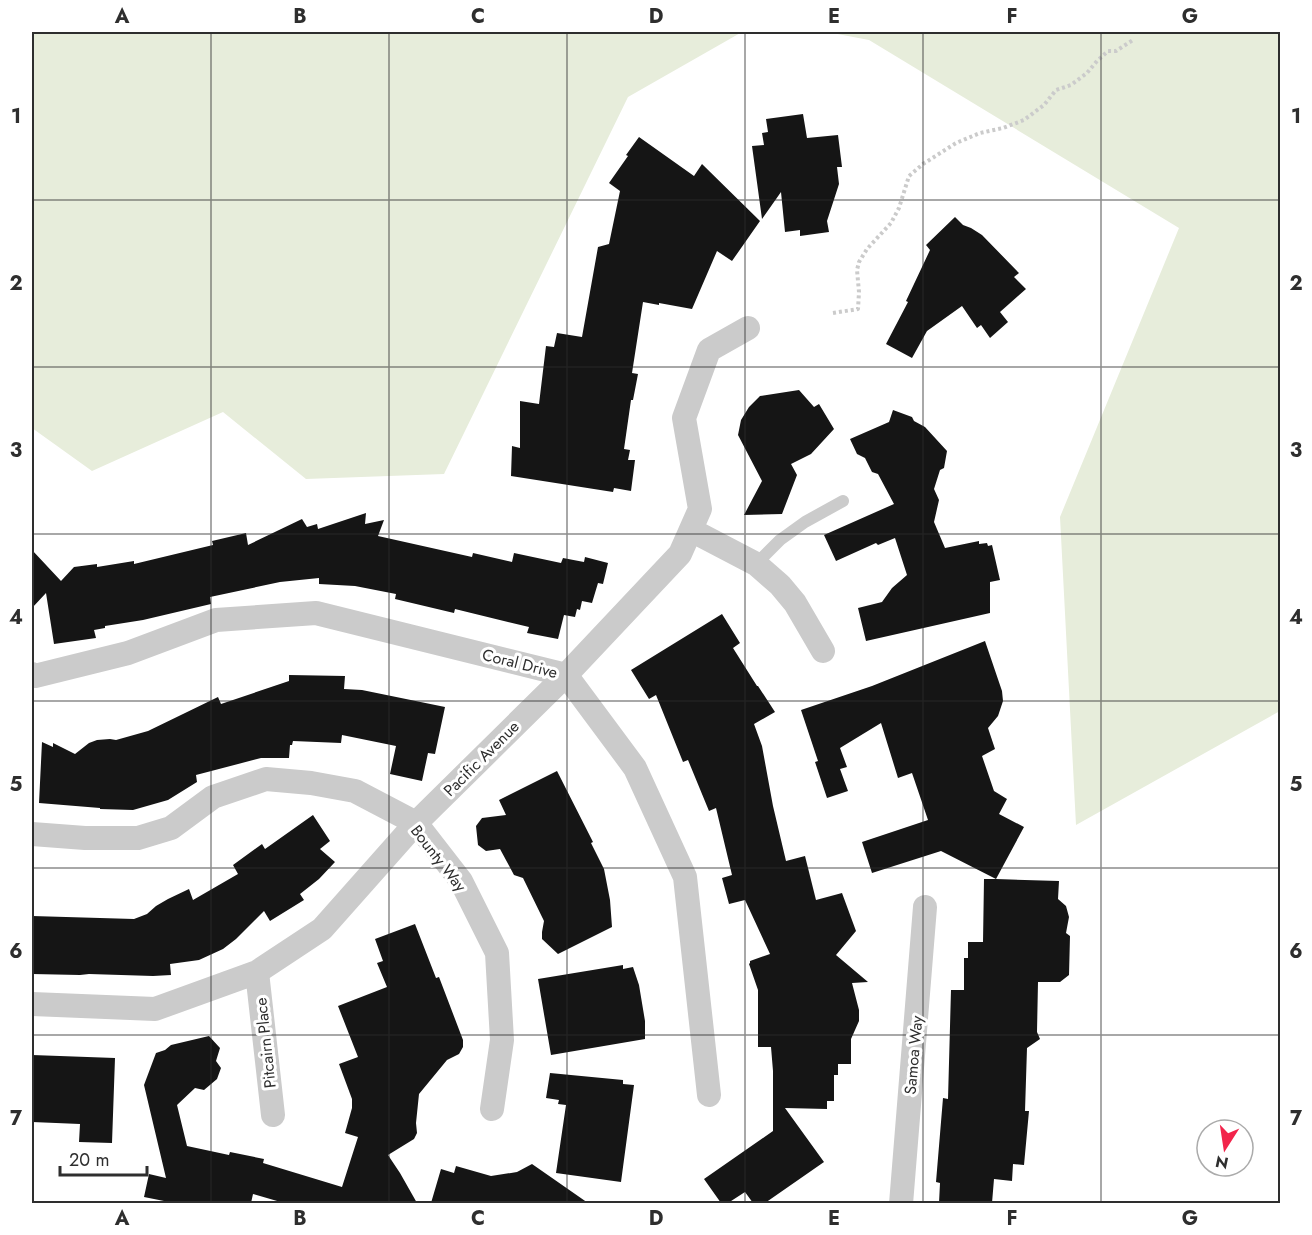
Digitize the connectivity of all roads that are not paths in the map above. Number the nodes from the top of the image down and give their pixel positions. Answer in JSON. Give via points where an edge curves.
{"nodes":[{"id":1,"x":748,"y":328,"type":"dead end"},
{"id":2,"x":843,"y":501,"type":"dead end"},
{"id":3,"x":691,"y":530,"type":"junction"},
{"id":4,"x":756,"y":564,"type":"junction"},
{"id":5,"x":823,"y":651,"type":"dead end"},
{"id":6,"x":32,"y":674,"type":"edge"},
{"id":7,"x":566,"y":675,"type":"junction"},
{"id":8,"x":416,"y":823,"type":"junction"},
{"id":9,"x":32,"y":834,"type":"edge"},
{"id":10,"x":925,"y":907,"type":"dead end"},
{"id":11,"x":258,"y":972,"type":"junction"},
{"id":12,"x":32,"y":1004,"type":"edge"},
{"id":13,"x":709,"y":1095,"type":"dead end"},
{"id":14,"x":492,"y":1109,"type":"dead end"},
{"id":15,"x":273,"y":1115,"type":"dead end"},
{"id":16,"x":901,"y":1203,"type":"edge"}],
"edges":[{"from":1,"to":3,"type":"street","name":"Pacific Avenue","via":[[710,350],[684,418],[700,509]]},
{"from":2,"to":4,"type":"lane","via":[[780,540]]},
{"from":3,"to":4,"type":"street"},
{"from":3,"to":7,"type":"street","name":"Pacific Avenue","via":[[680,554]]},
{"from":4,"to":5,"type":"street","via":[[795,603]]},
{"from":6,"to":7,"type":"street","name":"Coral Drive","via":[[128,654],[216,620],[316,613]]},
{"from":7,"to":8,"type":"street","name":"Pacific Avenue"},
{"from":7,"to":13,"type":"street","name":"Coral Drive","via":[[634,768],[685,877]]},
{"from":8,"to":9,"type":"street","name":"Bounty Way","via":[[355,791],[266,779],[213,797],[171,828],[138,838]]},
{"from":8,"to":11,"type":"street","name":"Pacific Avenue","via":[[322,929]]},
{"from":8,"to":14,"type":"street","name":"Bounty Way","via":[[461,881],[497,952],[502,1040]]},
{"from":10,"to":16,"type":"street","name":"Samoa Way"},
{"from":11,"to":12,"type":"street","name":"Pacific Avenue","via":[[154,1009]]},
{"from":11,"to":15,"type":"street","name":"Pitcairn Place"}]}
